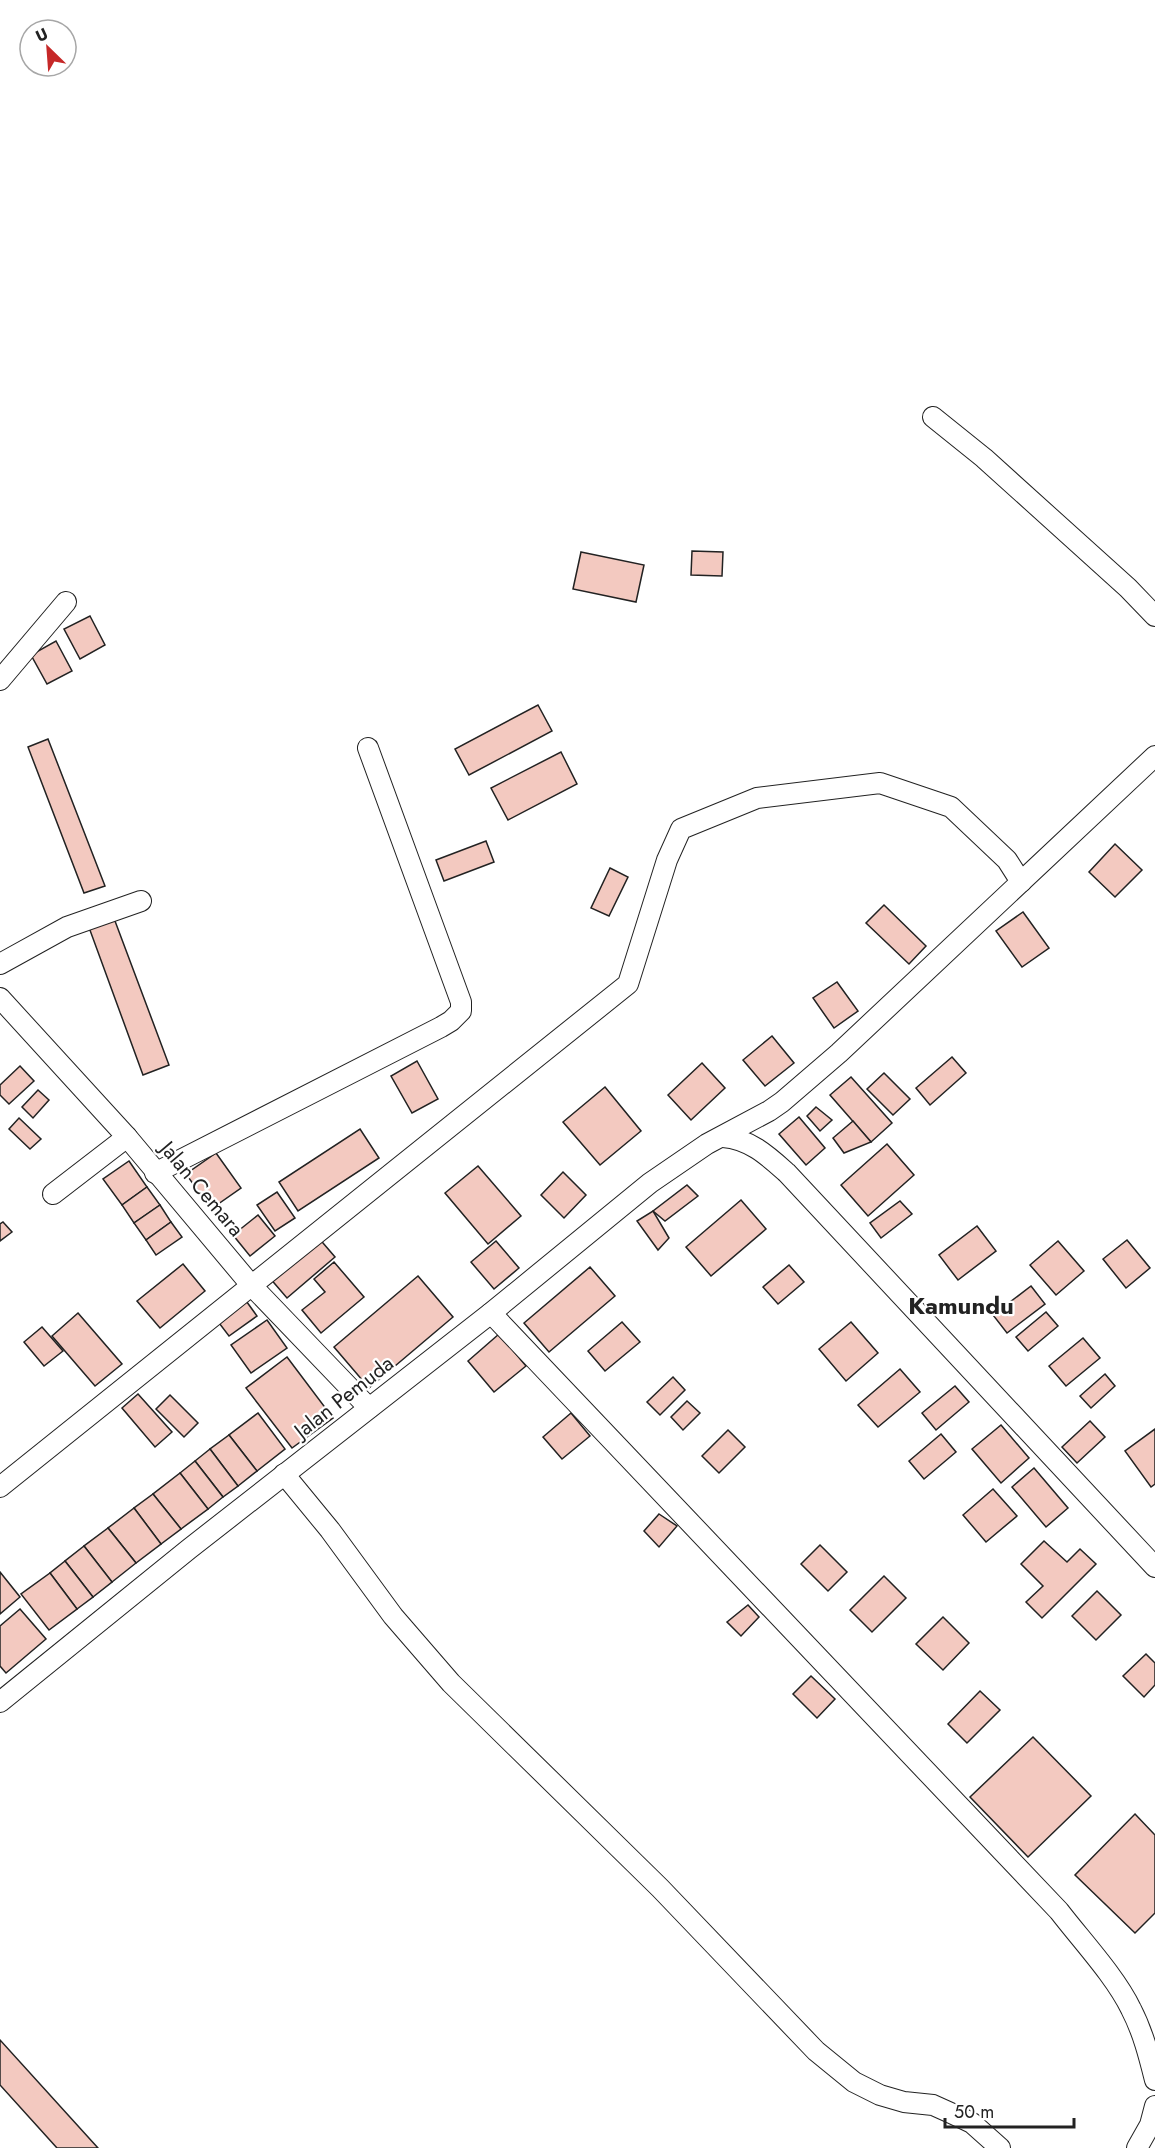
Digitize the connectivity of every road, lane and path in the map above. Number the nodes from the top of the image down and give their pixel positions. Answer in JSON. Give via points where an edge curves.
{"nodes":[{"id":1,"x":933,"y":417,"type":"dead end"},
{"id":2,"x":66,"y":602,"type":"dead end"},
{"id":3,"x":1155,"y":616,"type":"edge"},
{"id":4,"x":0,"y":681,"type":"edge"},
{"id":5,"x":368,"y":748,"type":"dead end"},
{"id":6,"x":1155,"y":756,"type":"edge"},
{"id":7,"x":1022,"y":882,"type":"junction"},
{"id":8,"x":141,"y":901,"type":"dead end"},
{"id":9,"x":0,"y":964,"type":"edge"},
{"id":10,"x":0,"y":998,"type":"edge"},
{"id":11,"x":127,"y":1137,"type":"junction"},
{"id":12,"x":723,"y":1137,"type":"junction"},
{"id":13,"x":155,"y":1173,"type":"junction"},
{"id":14,"x":53,"y":1194,"type":"dead end"},
{"id":15,"x":251,"y":1286,"type":"junction"},
{"id":16,"x":491,"y":1313,"type":"junction"},
{"id":17,"x":369,"y":1408,"type":"junction"},
{"id":18,"x":284,"y":1474,"type":"junction"},
{"id":19,"x":0,"y":1487,"type":"edge"},
{"id":20,"x":1155,"y":1567,"type":"edge"},
{"id":21,"x":4,"y":1690,"type":"edge"},
{"id":22,"x":1155,"y":2080,"type":"edge"},
{"id":23,"x":1155,"y":2106,"type":"edge"},
{"id":24,"x":1000,"y":2148,"type":"edge"},
{"id":25,"x":1137,"y":2148,"type":"edge"}],
"edges":[{"from":1,"to":3,"type":"street","via":[[984,458]]},
{"from":2,"to":4,"type":"street"},
{"from":5,"to":13,"type":"street","via":[[461,1002],[461,1011],[441,1027]]},
{"from":6,"to":7,"type":"street","name":"Jalan Pemuda"},
{"from":7,"to":12,"type":"street","name":"Jalan Pemuda","via":[[790,1095],[769,1112]]},
{"from":7,"to":15,"type":"street","via":[[1007,860],[951,807],[880,783],[757,798],[681,829],[667,860],[628,984]]},
{"from":8,"to":9,"type":"street","via":[[67,927]]},
{"from":10,"to":11,"type":"street","name":"Jalan Cemara"},
{"from":11,"to":13,"type":"street","name":"Jalan Cemara"},
{"from":11,"to":14,"type":"street"},
{"from":12,"to":16,"type":"street","name":"Jalan Pemuda","via":[[650,1184]]},
{"from":12,"to":20,"type":"street","via":[[751,1144],[788,1173]]},
{"from":13,"to":15,"type":"street","name":"Jalan Cemara"},
{"from":15,"to":17,"type":"street","name":"Jalan Cemara"},
{"from":15,"to":19,"type":"street"},
{"from":16,"to":17,"type":"street","name":"Jalan Pemuda"},
{"from":16,"to":22,"type":"street","via":[[1059,1911],[1130,2007]]},
{"from":17,"to":18,"type":"street","name":"Jalan Pemuda"},
{"from":18,"to":21,"type":"street","name":"Jalan Pemuda"},
{"from":18,"to":24,"type":"street","via":[[450,1683],[660,1888],[816,2051],[854,2082],[880,2096],[933,2105],[972,2123]]},
{"from":23,"to":25,"type":"street"}]}
